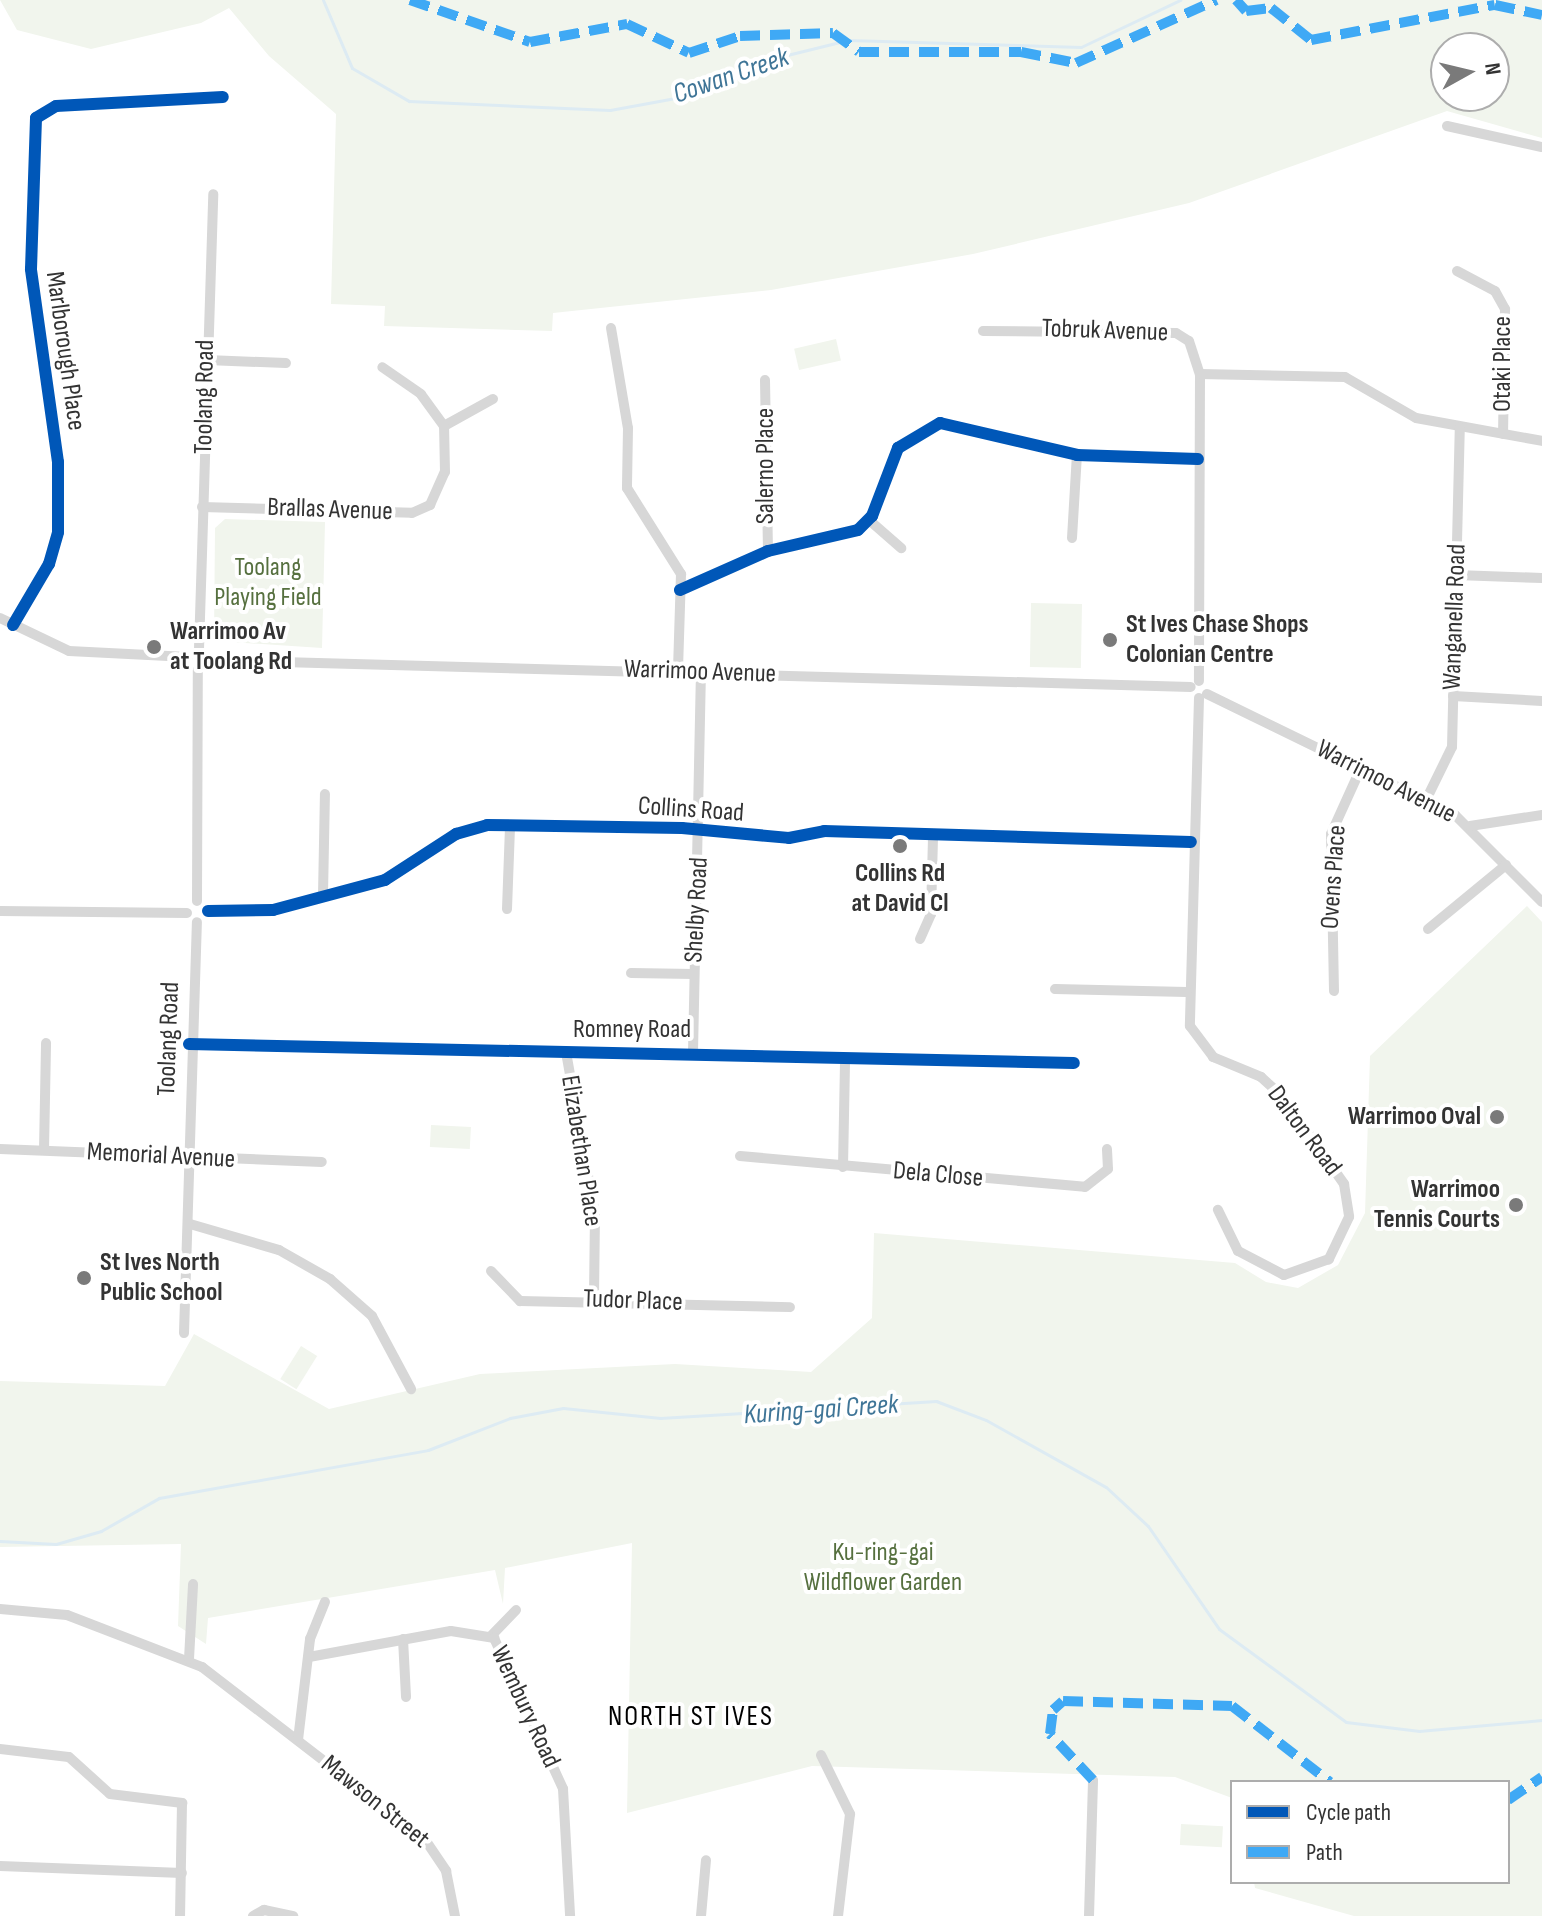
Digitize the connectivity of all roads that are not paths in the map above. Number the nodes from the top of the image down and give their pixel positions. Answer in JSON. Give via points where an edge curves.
{"nodes":[{"id":1,"x":223,"y":97,"type":"dead end"},
{"id":2,"x":1447,"y":126,"type":"dead end"},
{"id":3,"x":1542,"y":147,"type":"edge"},
{"id":4,"x":213,"y":194,"type":"dead end"},
{"id":5,"x":1457,"y":271,"type":"dead end"},
{"id":6,"x":611,"y":328,"type":"dead end"},
{"id":7,"x":983,"y":331,"type":"dead end"},
{"id":8,"x":207,"y":360,"type":"junction"},
{"id":9,"x":286,"y":363,"type":"dead end"},
{"id":10,"x":382,"y":367,"type":"dead end"},
{"id":11,"x":1200,"y":374,"type":"junction"},
{"id":12,"x":765,"y":380,"type":"dead end"},
{"id":13,"x":493,"y":399,"type":"dead end"},
{"id":14,"x":444,"y":426,"type":"junction"},
{"id":15,"x":1460,"y":427,"type":"junction"},
{"id":16,"x":1503,"y":434,"type":"junction"},
{"id":17,"x":1542,"y":441,"type":"edge"},
{"id":18,"x":1077,"y":455,"type":"junction"},
{"id":19,"x":1198,"y":459,"type":"junction"},
{"id":20,"x":202,"y":507,"type":"junction"},
{"id":21,"x":869,"y":520,"type":"junction"},
{"id":22,"x":1072,"y":538,"type":"dead end"},
{"id":23,"x":901,"y":548,"type":"dead end"},
{"id":24,"x":768,"y":551,"type":"junction"},
{"id":25,"x":1456,"y":575,"type":"junction"},
{"id":26,"x":1542,"y":578,"type":"edge"},
{"id":27,"x":680,"y":590,"type":"junction"},
{"id":28,"x":0,"y":618,"type":"edge"},
{"id":29,"x":13,"y":625,"type":"junction"},
{"id":30,"x":199,"y":649,"type":"junction"},
{"id":31,"x":188,"y":657,"type":"junction"},
{"id":32,"x":209,"y":660,"type":"junction"},
{"id":33,"x":198,"y":670,"type":"junction"},
{"id":34,"x":678,"y":671,"type":"junction"},
{"id":35,"x":701,"y":672,"type":"junction"},
{"id":36,"x":1195,"y":684,"type":"junction"},
{"id":37,"x":1203,"y":696,"type":"junction"},
{"id":38,"x":1453,"y":696,"type":"junction"},
{"id":39,"x":1542,"y":701,"type":"edge"},
{"id":40,"x":1361,"y":768,"type":"junction"},
{"id":41,"x":325,"y":794,"type":"dead end"},
{"id":42,"x":1426,"y":800,"type":"junction"},
{"id":43,"x":1542,"y":815,"type":"edge"},
{"id":44,"x":510,"y":826,"type":"junction"},
{"id":45,"x":1470,"y":826,"type":"junction"},
{"id":46,"x":701,"y":832,"type":"junction"},
{"id":47,"x":933,"y":835,"type":"junction"},
{"id":48,"x":1191,"y":842,"type":"junction"},
{"id":49,"x":1506,"y":865,"type":"junction"},
{"id":50,"x":323,"y":895,"type":"junction"},
{"id":51,"x":197,"y":901,"type":"junction"},
{"id":52,"x":1542,"y":902,"type":"edge"},
{"id":53,"x":507,"y":909,"type":"dead end"},
{"id":54,"x":0,"y":911,"type":"edge"},
{"id":55,"x":208,"y":911,"type":"junction"},
{"id":56,"x":187,"y":913,"type":"junction"},
{"id":57,"x":197,"y":922,"type":"junction"},
{"id":58,"x":1428,"y":929,"type":"dead end"},
{"id":59,"x":920,"y":939,"type":"dead end"},
{"id":60,"x":631,"y":973,"type":"dead end"},
{"id":61,"x":694,"y":974,"type":"junction"},
{"id":62,"x":1055,"y":989,"type":"dead end"},
{"id":63,"x":1334,"y":991,"type":"dead end"},
{"id":64,"x":1187,"y":992,"type":"junction"},
{"id":65,"x":46,"y":1043,"type":"dead end"},
{"id":66,"x":189,"y":1044,"type":"junction"},
{"id":67,"x":566,"y":1052,"type":"junction"},
{"id":68,"x":693,"y":1052,"type":"junction"},
{"id":69,"x":845,"y":1058,"type":"junction"},
{"id":70,"x":1074,"y":1063,"type":"dead end"},
{"id":71,"x":0,"y":1149,"type":"edge"},
{"id":72,"x":1107,"y":1149,"type":"dead end"},
{"id":73,"x":44,"y":1150,"type":"junction"},
{"id":74,"x":740,"y":1156,"type":"dead end"},
{"id":75,"x":188,"y":1158,"type":"junction"},
{"id":76,"x":322,"y":1162,"type":"dead end"},
{"id":77,"x":843,"y":1167,"type":"junction"},
{"id":78,"x":1218,"y":1210,"type":"dead end"},
{"id":79,"x":190,"y":1224,"type":"junction"},
{"id":80,"x":491,"y":1271,"type":"dead end"},
{"id":81,"x":594,"y":1298,"type":"junction"},
{"id":82,"x":790,"y":1307,"type":"dead end"},
{"id":83,"x":184,"y":1333,"type":"dead end"},
{"id":84,"x":411,"y":1389,"type":"dead end"},
{"id":85,"x":193,"y":1584,"type":"dead end"},
{"id":86,"x":325,"y":1602,"type":"dead end"},
{"id":87,"x":0,"y":1609,"type":"edge"},
{"id":88,"x":516,"y":1610,"type":"dead end"},
{"id":89,"x":491,"y":1636,"type":"junction"},
{"id":90,"x":403,"y":1639,"type":"junction"},
{"id":91,"x":309,"y":1657,"type":"junction"},
{"id":92,"x":189,"y":1659,"type":"junction"},
{"id":93,"x":406,"y":1697,"type":"dead end"},
{"id":94,"x":298,"y":1740,"type":"junction"},
{"id":95,"x":0,"y":1749,"type":"edge"},
{"id":96,"x":821,"y":1755,"type":"dead end"},
{"id":97,"x":1093,"y":1780,"type":"dead end"},
{"id":98,"x":706,"y":1860,"type":"dead end"},
{"id":99,"x":0,"y":1866,"type":"edge"},
{"id":100,"x":182,"y":1873,"type":"junction"},
{"id":101,"x":180,"y":1916,"type":"edge"},
{"id":102,"x":253,"y":1916,"type":"edge"},
{"id":103,"x":293,"y":1916,"type":"edge"},
{"id":104,"x":455,"y":1916,"type":"edge"},
{"id":105,"x":570,"y":1916,"type":"edge"},
{"id":106,"x":701,"y":1916,"type":"edge"},
{"id":107,"x":838,"y":1916,"type":"edge"},
{"id":108,"x":1089,"y":1916,"type":"edge"}],
"edges":[{"from":1,"to":29,"type":"street","name":"Marlborough Place","via":[[56,106],[36,118],[31,269],[58,462],[58,532],[49,564]]},
{"from":2,"to":3,"type":"street"},
{"from":4,"to":8,"type":"street","name":"Toolang Road"},
{"from":5,"to":16,"type":"street","name":"Otaki Place","via":[[1495,291],[1505,309]]},
{"from":6,"to":27,"type":"street","via":[[628,428],[627,488],[678,560]]},
{"from":7,"to":11,"type":"street","name":"Tobruk Avenue","via":[[1176,333],[1189,341]]},
{"from":8,"to":9,"type":"street"},
{"from":8,"to":20,"type":"street","name":"Toolang Road"},
{"from":10,"to":14,"type":"street","via":[[421,394]]},
{"from":11,"to":15,"type":"street","via":[[1345,377],[1401,412]]},
{"from":11,"to":19,"type":"street"},
{"from":12,"to":24,"type":"street","name":"Salerno Place"},
{"from":13,"to":14,"type":"street"},
{"from":14,"to":20,"type":"street","name":"Brallas Avenue","via":[[440,490],[412,513]]},
{"from":15,"to":16,"type":"street"},
{"from":15,"to":25,"type":"street","name":"Wanganella Road"},
{"from":16,"to":17,"type":"street"},
{"from":18,"to":19,"type":"street"},
{"from":18,"to":21,"type":"street","via":[[958,422],[925,427],[898,448]]},
{"from":18,"to":22,"type":"street"},
{"from":19,"to":36,"type":"street"},
{"from":20,"to":30,"type":"street","name":"Toolang Road"},
{"from":21,"to":23,"type":"street"},
{"from":21,"to":24,"type":"street","via":[[843,539]]},
{"from":24,"to":27,"type":"street"},
{"from":25,"to":26,"type":"street"},
{"from":25,"to":38,"type":"street","name":"Wanganella Road"},
{"from":27,"to":34,"type":"street"},
{"from":28,"to":29,"type":"street"},
{"from":29,"to":31,"type":"street","via":[[69,651]]},
{"from":30,"to":31,"type":"street"},
{"from":30,"to":32,"type":"street"},
{"from":31,"to":33,"type":"street"},
{"from":32,"to":33,"type":"street"},
{"from":32,"to":34,"type":"street","name":"Warrimoo Avenue"},
{"from":33,"to":51,"type":"street"},
{"from":34,"to":35,"type":"street","name":"Warrimoo Avenue"},
{"from":35,"to":36,"type":"street","name":"Warrimoo Avenue"},
{"from":35,"to":46,"type":"street","name":"Shelby Road"},
{"from":36,"to":37,"type":"street"},
{"from":37,"to":40,"type":"street","name":"Warrimoo Avenue"},
{"from":37,"to":48,"type":"street","name":"Dalton Road"},
{"from":38,"to":39,"type":"street"},
{"from":38,"to":42,"type":"street","name":"Wanganella Road","via":[[1452,747]]},
{"from":40,"to":42,"type":"street","name":"Warrimoo Avenue"},
{"from":40,"to":63,"type":"street","name":"Ovens Place","via":[[1331,834]]},
{"from":41,"to":50,"type":"street"},
{"from":42,"to":45,"type":"street","name":"Warrimoo Avenue"},
{"from":43,"to":45,"type":"street"},
{"from":44,"to":46,"type":"street","name":"Collins Road"},
{"from":44,"to":50,"type":"street","name":"Collins Road","via":[[456,834],[399,875]]},
{"from":44,"to":53,"type":"street"},
{"from":45,"to":49,"type":"street","name":"Warrimoo Avenue"},
{"from":46,"to":47,"type":"street","name":"Collins Road"},
{"from":46,"to":61,"type":"street","name":"Shelby Road"},
{"from":47,"to":48,"type":"street","name":"Collins Road"},
{"from":47,"to":59,"type":"street","via":[[931,914]]},
{"from":48,"to":64,"type":"street","name":"Dalton Road"},
{"from":49,"to":52,"type":"street","name":"Warrimoo Avenue"},
{"from":49,"to":58,"type":"street"},
{"from":50,"to":55,"type":"street","name":"Collins Road","via":[[273,910]]},
{"from":51,"to":55,"type":"street"},
{"from":51,"to":56,"type":"street"},
{"from":54,"to":56,"type":"street"},
{"from":55,"to":57,"type":"street"},
{"from":56,"to":57,"type":"street"},
{"from":57,"to":66,"type":"street","name":"Toolang Road"},
{"from":60,"to":61,"type":"street"},
{"from":61,"to":68,"type":"street","name":"Shelby Road"},
{"from":62,"to":64,"type":"street"},
{"from":64,"to":78,"type":"street","name":"Dalton Road","via":[[1200,1046],[1273,1085],[1344,1184],[1349,1217],[1329,1259],[1284,1275],[1238,1251]]},
{"from":65,"to":73,"type":"street"},
{"from":66,"to":67,"type":"street","name":"Romney Road"},
{"from":66,"to":75,"type":"street","name":"Toolang Road"},
{"from":67,"to":68,"type":"street","name":"Romney Road"},
{"from":67,"to":81,"type":"street","name":"Elizabethan Place","via":[[595,1214]]},
{"from":68,"to":69,"type":"street","name":"Romney Road"},
{"from":69,"to":70,"type":"street","name":"Romney Road"},
{"from":69,"to":77,"type":"street"},
{"from":71,"to":73,"type":"street","name":"Memorial Avenue"},
{"from":72,"to":77,"type":"street","name":"Dela Close","via":[[1108,1169],[1085,1187]]},
{"from":73,"to":75,"type":"street","name":"Memorial Avenue"},
{"from":74,"to":77,"type":"street","name":"Dela Close"},
{"from":75,"to":76,"type":"street","name":"Memorial Avenue"},
{"from":75,"to":79,"type":"street","name":"Toolang Road"},
{"from":79,"to":83,"type":"street","name":"Toolang Road"},
{"from":79,"to":84,"type":"street","via":[[279,1250],[330,1279],[372,1316]]},
{"from":80,"to":81,"type":"street","name":"Tudor Place","via":[[520,1301]]},
{"from":81,"to":82,"type":"street","name":"Tudor Place"},
{"from":85,"to":92,"type":"street"},
{"from":86,"to":91,"type":"street"},
{"from":87,"to":92,"type":"street","name":"Mawson Street","via":[[67,1615]]},
{"from":88,"to":89,"type":"street"},
{"from":89,"to":90,"type":"street","name":"Wembury Road","via":[[468,1629]]},
{"from":89,"to":105,"type":"street","name":"Wembury Road","via":[[563,1789]]},
{"from":90,"to":91,"type":"street","name":"Wembury Road"},
{"from":90,"to":93,"type":"street"},
{"from":91,"to":94,"type":"street"},
{"from":92,"to":94,"type":"street","name":"Mawson Street"},
{"from":94,"to":104,"type":"street","name":"Mawson Street","via":[[439,1854]]},
{"from":95,"to":100,"type":"street","via":[[69,1757],[100,1790],[174,1797],[184,1813]]},
{"from":96,"to":107,"type":"street","via":[[850,1814]]},
{"from":97,"to":108,"type":"street"},
{"from":98,"to":106,"type":"street"},
{"from":99,"to":100,"type":"street"},
{"from":100,"to":101,"type":"street"},
{"from":102,"to":103,"type":"street","via":[[264,1910]]}]}
